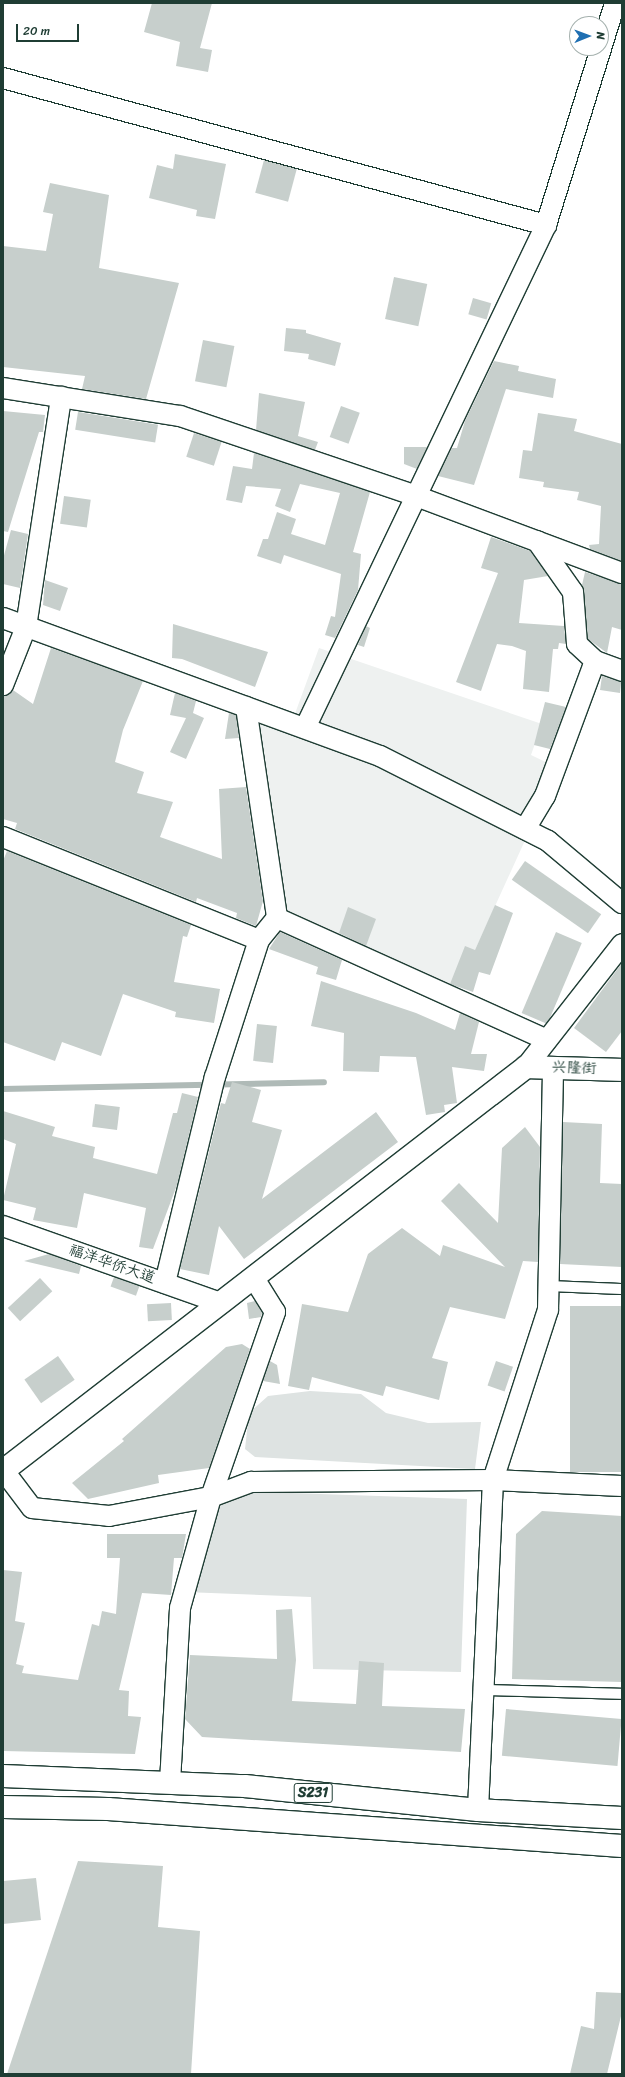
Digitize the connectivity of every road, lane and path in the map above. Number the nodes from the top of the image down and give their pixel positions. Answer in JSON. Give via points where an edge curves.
{"nodes":[{"id":1,"x":614,"y":6,"type":"edge"},
{"id":2,"x":3,"y":78,"type":"edge"},
{"id":3,"x":546,"y":225,"type":"junction"},
{"id":4,"x":3,"y":388,"type":"edge"},
{"id":5,"x":61,"y":397,"type":"junction"},
{"id":6,"x":416,"y":496,"type":"junction"},
{"id":7,"x":537,"y":541,"type":"junction"},
{"id":8,"x":622,"y":573,"type":"edge"},
{"id":9,"x":3,"y":618,"type":"edge"},
{"id":10,"x":26,"y":627,"type":"junction"},
{"id":11,"x":595,"y":661,"type":"junction"},
{"id":12,"x":622,"y":671,"type":"edge"},
{"id":13,"x":3,"y":685,"type":"edge"},
{"id":14,"x":246,"y":706,"type":"junction"},
{"id":15,"x":305,"y":728,"type":"junction"},
{"id":16,"x":525,"y":829,"type":"junction"},
{"id":17,"x":3,"y":837,"type":"edge"},
{"id":18,"x":622,"y":903,"type":"edge"},
{"id":19,"x":277,"y":918,"type":"junction"},
{"id":20,"x":259,"y":940,"type":"junction"},
{"id":21,"x":622,"y":944,"type":"edge"},
{"id":22,"x":547,"y":1040,"type":"junction"},
{"id":23,"x":526,"y":1067,"type":"junction"},
{"id":24,"x":553,"y":1068,"type":"junction"},
{"id":25,"x":622,"y":1070,"type":"edge"},
{"id":26,"x":3,"y":1226,"type":"edge"},
{"id":27,"x":254,"y":1278,"type":"junction"},
{"id":28,"x":165,"y":1283,"type":"junction"},
{"id":29,"x":548,"y":1286,"type":"junction"},
{"id":30,"x":622,"y":1289,"type":"edge"},
{"id":31,"x":221,"y":1303,"type":"junction"},
{"id":32,"x":3,"y":1471,"type":"edge"},
{"id":33,"x":493,"y":1480,"type":"junction"},
{"id":34,"x":622,"y":1486,"type":"edge"},
{"id":35,"x":211,"y":1497,"type":"junction"},
{"id":36,"x":484,"y":1690,"type":"junction"},
{"id":37,"x":622,"y":1694,"type":"edge"},
{"id":38,"x":3,"y":1776,"type":"edge"},
{"id":39,"x":170,"y":1782,"type":"junction"},
{"id":40,"x":3,"y":1807,"type":"edge"},
{"id":41,"x":478,"y":1810,"type":"junction"},
{"id":42,"x":622,"y":1818,"type":"edge"},
{"id":43,"x":622,"y":1846,"type":"edge"}],
"edges":[{"from":1,"to":3,"type":"street"},
{"from":2,"to":3,"type":"street"},
{"from":3,"to":6,"type":"street"},
{"from":4,"to":5,"type":"street"},
{"from":5,"to":6,"type":"street","via":[[180,416]]},
{"from":5,"to":10,"type":"street"},
{"from":6,"to":7,"type":"street"},
{"from":6,"to":15,"type":"street"},
{"from":7,"to":8,"type":"street"},
{"from":7,"to":11,"type":"street","via":[[573,592],[577,644]]},
{"from":9,"to":10,"type":"street"},
{"from":10,"to":13,"type":"street"},
{"from":10,"to":14,"type":"street"},
{"from":11,"to":12,"type":"street"},
{"from":11,"to":16,"type":"street","via":[[545,796]]},
{"from":14,"to":15,"type":"street"},
{"from":14,"to":19,"type":"street"},
{"from":15,"to":16,"type":"street","via":[[380,756]]},
{"from":16,"to":18,"type":"street","via":[[548,841]]},
{"from":17,"to":20,"type":"street"},
{"from":19,"to":20,"type":"street"},
{"from":19,"to":22,"type":"street"},
{"from":20,"to":28,"type":"street","via":[[213,1085]]},
{"from":21,"to":22,"type":"street"},
{"from":22,"to":23,"type":"street"},
{"from":23,"to":24,"type":"main road","name":"兴隆街"},
{"from":23,"to":27,"type":"main road"},
{"from":24,"to":25,"type":"main road","name":"兴隆街"},
{"from":24,"to":29,"type":"street"},
{"from":26,"to":28,"type":"street","name":"福洋华侨大道"},
{"from":27,"to":31,"type":"main road"},
{"from":27,"to":35,"type":"street","via":[[275,1312]]},
{"from":28,"to":31,"type":"street","name":"福洋华侨大道"},
{"from":29,"to":30,"type":"lane"},
{"from":29,"to":33,"type":"street","via":[[548,1310]]},
{"from":31,"to":32,"type":"main road"},
{"from":32,"to":35,"type":"street","via":[[32,1508],[109,1516]]},
{"from":33,"to":34,"type":"street"},
{"from":33,"to":35,"type":"street","via":[[251,1482]]},
{"from":33,"to":36,"type":"street"},
{"from":35,"to":39,"type":"street","via":[[180,1608]]},
{"from":36,"to":37,"type":"lane"},
{"from":36,"to":41,"type":"street"},
{"from":38,"to":39,"type":"main road","number":"S231"},
{"from":39,"to":41,"type":"main road","number":"S231"},
{"from":40,"to":43,"type":"main road","number":"S231","via":[[108,1809]]},
{"from":41,"to":42,"type":"main road","number":"S231"}]}
